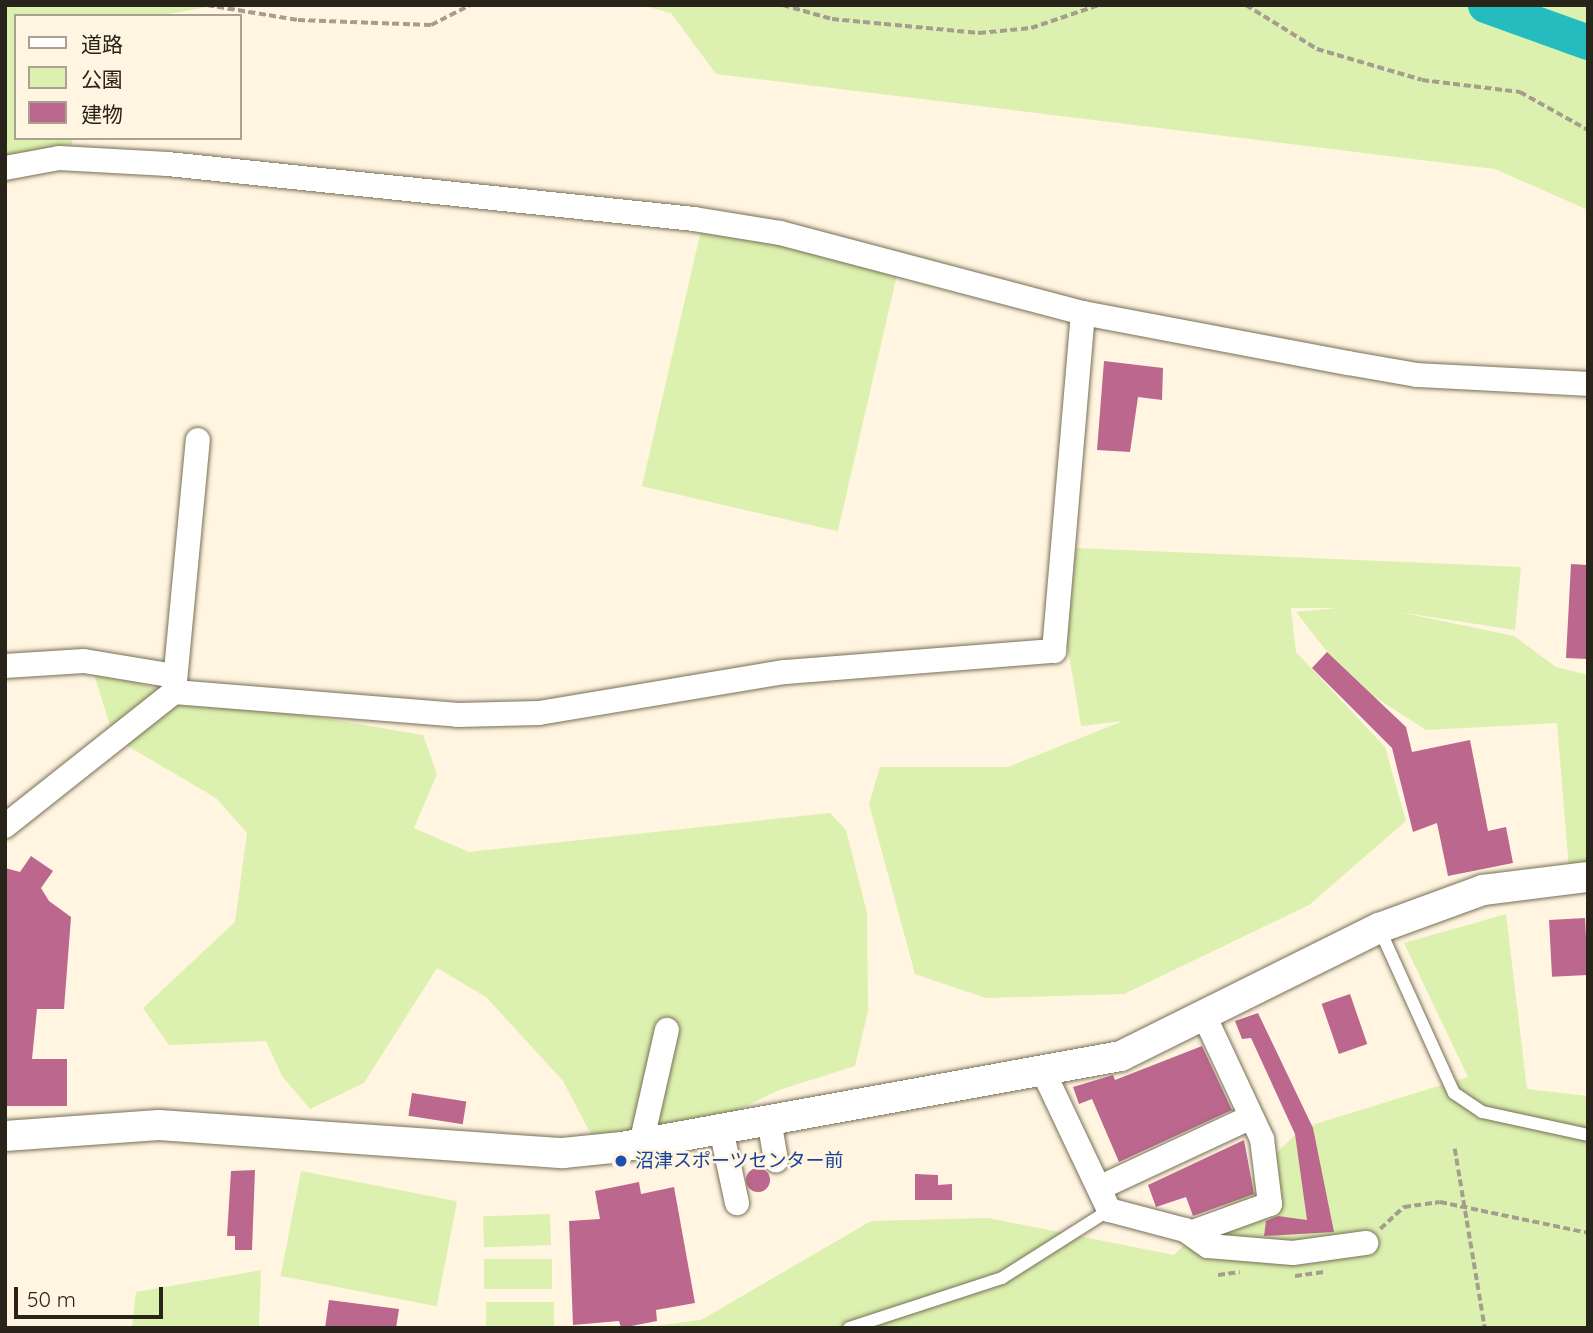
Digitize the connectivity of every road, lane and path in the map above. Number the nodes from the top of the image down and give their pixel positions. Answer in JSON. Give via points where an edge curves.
{"nodes":[{"id":1,"x":207,"y":5,"type":"edge"},
{"id":2,"x":470,"y":5,"type":"edge"},
{"id":3,"x":783,"y":5,"type":"edge"},
{"id":4,"x":1099,"y":5,"type":"edge"},
{"id":5,"x":1246,"y":5,"type":"edge"},
{"id":6,"x":1588,"y":130,"type":"edge"},
{"id":7,"x":5,"y":168,"type":"edge"},
{"id":8,"x":1083,"y":313,"type":"junction"},
{"id":9,"x":1588,"y":384,"type":"edge"},
{"id":10,"x":198,"y":440,"type":"dead end"},
{"id":11,"x":5,"y":666,"type":"edge"},
{"id":12,"x":175,"y":684,"type":"junction"},
{"id":13,"x":9,"y":822,"type":"edge"},
{"id":14,"x":1588,"y":877,"type":"edge"},
{"id":15,"x":1379,"y":928,"type":"junction"},
{"id":16,"x":1204,"y":1015,"type":"junction"},
{"id":17,"x":667,"y":1030,"type":"dead end"},
{"id":18,"x":1043,"y":1070,"type":"junction"},
{"id":19,"x":1251,"y":1117,"type":"junction"},
{"id":20,"x":769,"y":1120,"type":"junction"},
{"id":21,"x":721,"y":1129,"type":"junction"},
{"id":22,"x":1588,"y":1135,"type":"edge"},
{"id":23,"x":5,"y":1136,"type":"edge"},
{"id":24,"x":641,"y":1144,"type":"junction"},
{"id":25,"x":1455,"y":1149,"type":"dead end"},
{"id":26,"x":776,"y":1160,"type":"dead end"},
{"id":27,"x":1104,"y":1199,"type":"junction"},
{"id":28,"x":737,"y":1203,"type":"dead end"},
{"id":29,"x":1190,"y":1233,"type":"junction"},
{"id":30,"x":1588,"y":1233,"type":"edge"},
{"id":31,"x":1366,"y":1243,"type":"joint"},
{"id":32,"x":1336,"y":1264,"type":"dead end"},
{"id":33,"x":1243,"y":1272,"type":"dead end"},
{"id":34,"x":1217,"y":1275,"type":"dead end"},
{"id":35,"x":1286,"y":1276,"type":"dead end"},
{"id":36,"x":849,"y":1328,"type":"edge"},
{"id":37,"x":1485,"y":1328,"type":"edge"}],
"edges":[{"from":1,"to":2,"type":"path","via":[[298,20],[431,25]]},
{"from":3,"to":4,"type":"path","via":[[872,24],[979,33],[1031,28]]},
{"from":5,"to":6,"type":"path","via":[[1328,53],[1422,80],[1520,92]]},
{"from":7,"to":8,"type":"street","via":[[59,158],[168,164],[694,219],[780,233]]},
{"from":8,"to":9,"type":"street","via":[[1417,375]]},
{"from":8,"to":12,"type":"street","via":[[1064,489],[1060,638],[1054,650],[785,672],[539,713],[458,715]]},
{"from":10,"to":12,"type":"street"},
{"from":11,"to":12,"type":"street","via":[[85,662]]},
{"from":12,"to":13,"type":"street"},
{"from":14,"to":15,"type":"street","via":[[1483,890]]},
{"from":15,"to":16,"type":"street"},
{"from":15,"to":22,"type":"lane","via":[[1454,1093],[1482,1112]]},
{"from":16,"to":18,"type":"street","via":[[1121,1056]]},
{"from":16,"to":19,"type":"street"},
{"from":17,"to":24,"type":"street"},
{"from":18,"to":20,"type":"street"},
{"from":18,"to":27,"type":"street"},
{"from":19,"to":27,"type":"street"},
{"from":19,"to":29,"type":"street","via":[[1262,1139],[1270,1204]]},
{"from":20,"to":21,"type":"street"},
{"from":20,"to":26,"type":"street"},
{"from":21,"to":24,"type":"street"},
{"from":21,"to":28,"type":"street"},
{"from":23,"to":24,"type":"street","via":[[159,1125],[563,1153]]},
{"from":25,"to":37,"type":"path","bridge":true},
{"from":27,"to":29,"type":"street"},
{"from":27,"to":36,"type":"lane","via":[[1003,1278]]},
{"from":29,"to":31,"type":"street","via":[[1208,1246],[1293,1253]]},
{"from":30,"to":31,"type":"path","via":[[1440,1202],[1404,1207]]},
{"from":32,"to":35,"type":"path","via":[[1315,1278]]},
{"from":33,"to":34,"type":"path"}]}
